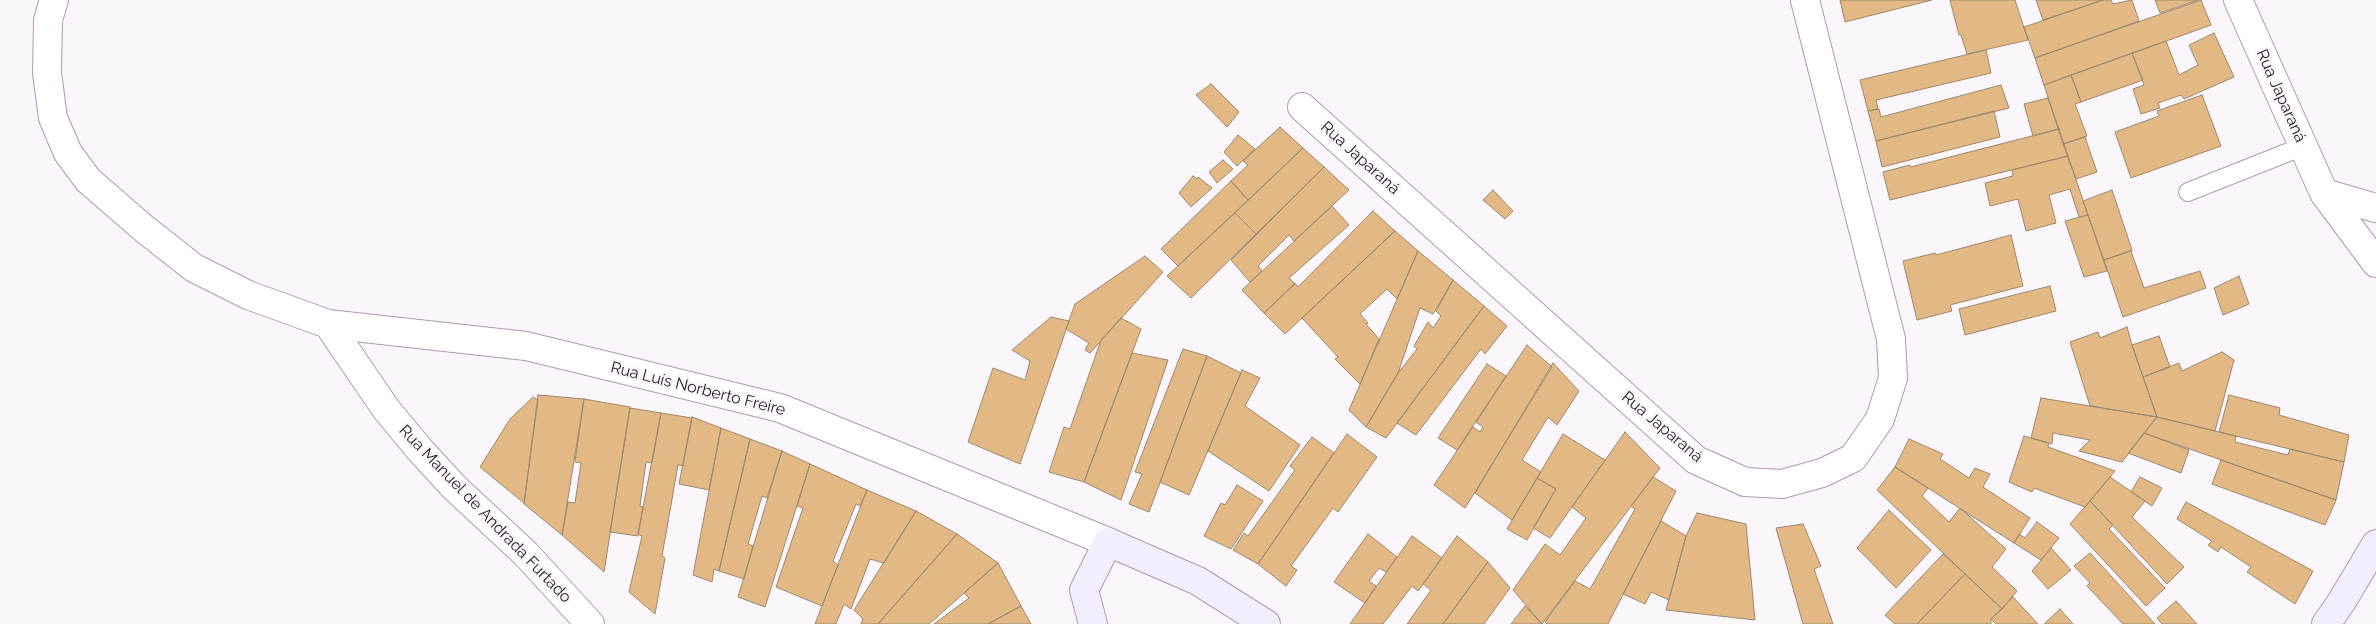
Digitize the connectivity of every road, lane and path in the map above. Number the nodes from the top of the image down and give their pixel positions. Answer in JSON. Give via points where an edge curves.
{"nodes":[{"id":1,"x":54,"y":0,"type":"edge"},
{"id":2,"x":1804,"y":0,"type":"edge"},
{"id":3,"x":2238,"y":0,"type":"edge"},
{"id":4,"x":1302,"y":107,"type":"dead end"},
{"id":5,"x":2304,"y":146,"type":"junction"},
{"id":6,"x":2188,"y":192,"type":"dead end"},
{"id":7,"x":2324,"y":192,"type":"junction"},
{"id":8,"x":2376,"y":208,"type":"edge"},
{"id":9,"x":2376,"y":262,"type":"edge"},
{"id":10,"x":328,"y":324,"type":"junction"},
{"id":11,"x":1108,"y":542,"type":"junction"},
{"id":12,"x":2376,"y":544,"type":"edge"},
{"id":13,"x":590,"y":624,"type":"edge"},
{"id":14,"x":1093,"y":624,"type":"edge"},
{"id":15,"x":1266,"y":624,"type":"edge"},
{"id":16,"x":2326,"y":624,"type":"edge"}],
"edges":[{"from":1,"to":10,"type":"street","via":[[48,20],[47,73],[53,118],[68,152],[88,180],[194,268],[248,296]]},
{"from":2,"to":4,"type":"street","name":"Rua Japaraná","via":[[1891,339],[1893,378],[1880,419],[1853,458],[1822,473],[1782,484],[1745,482],[1696,460]]},
{"from":3,"to":5,"type":"street","name":"Rua Japaraná"},
{"from":5,"to":6,"type":"lane"},
{"from":5,"to":7,"type":"street","name":"Rua Japaraná"},
{"from":7,"to":8,"type":"street"},
{"from":7,"to":9,"type":"street","name":"Rua Japaraná"},
{"from":10,"to":11,"type":"street","name":"Rua Luís Norberto Freire","via":[[526,346],[780,408]]},
{"from":10,"to":13,"type":"street","name":"Rua Manuel de Andrada Furtado","via":[[386,409],[420,450],[454,487],[526,554]]},
{"from":11,"to":14,"type":"main road","via":[[1084,590]]},
{"from":11,"to":15,"type":"main road","via":[[1198,581]]},
{"from":12,"to":16,"type":"main road"}]}
